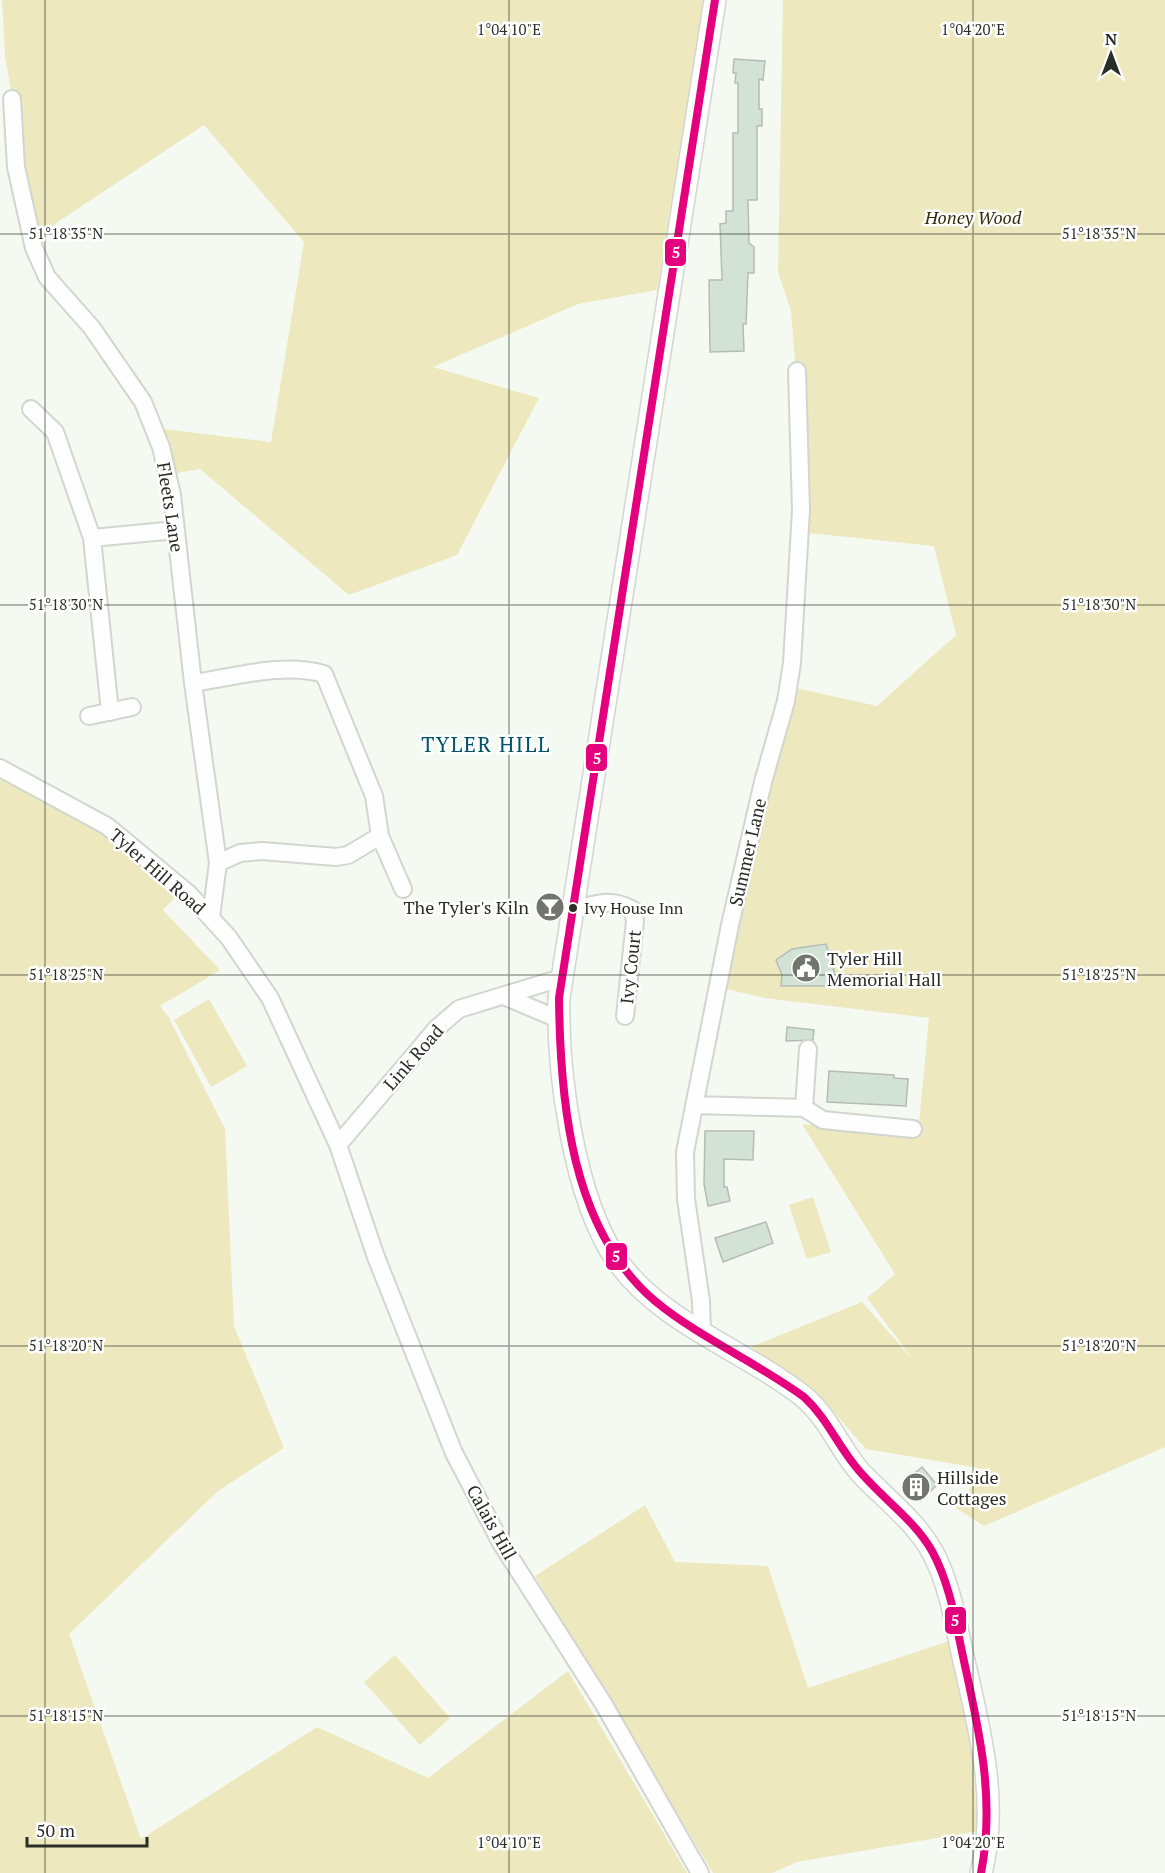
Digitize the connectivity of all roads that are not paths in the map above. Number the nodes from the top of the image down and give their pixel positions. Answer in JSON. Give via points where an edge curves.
{"nodes":[{"id":1,"x":716,"y":0,"type":"edge"},
{"id":2,"x":12,"y":99,"type":"dead end"},
{"id":3,"x":797,"y":371,"type":"dead end"},
{"id":4,"x":31,"y":409,"type":"dead end"},
{"id":5,"x":176,"y":530,"type":"junction"},
{"id":6,"x":92,"y":538,"type":"junction"},
{"id":7,"x":193,"y":683,"type":"junction"},
{"id":8,"x":132,"y":707,"type":"dead end"},
{"id":9,"x":110,"y":712,"type":"junction"},
{"id":10,"x":89,"y":716,"type":"dead end"},
{"id":11,"x":0,"y":768,"type":"edge"},
{"id":12,"x":381,"y":836,"type":"junction"},
{"id":13,"x":218,"y":863,"type":"junction"},
{"id":14,"x":403,"y":889,"type":"dead end"},
{"id":15,"x":573,"y":910,"type":"junction"},
{"id":16,"x":211,"y":917,"type":"junction"},
{"id":17,"x":561,"y":980,"type":"junction"},
{"id":18,"x":506,"y":996,"type":"junction"},
{"id":19,"x":625,"y":1016,"type":"dead end"},
{"id":20,"x":558,"y":1019,"type":"junction"},
{"id":21,"x":808,"y":1049,"type":"dead end"},
{"id":22,"x":694,"y":1105,"type":"junction"},
{"id":23,"x":804,"y":1108,"type":"junction"},
{"id":24,"x":913,"y":1129,"type":"dead end"},
{"id":25,"x":338,"y":1145,"type":"junction"},
{"id":26,"x":702,"y":1330,"type":"junction"},
{"id":27,"x":700,"y":1873,"type":"edge"},
{"id":28,"x":981,"y":1873,"type":"edge"}],
"edges":[{"from":1,"to":15,"type":"street"},
{"from":2,"to":5,"type":"street","name":"Fleets Lane","via":[[16,167],[34,248],[47,277],[92,328],[143,402],[161,447]]},
{"from":3,"to":22,"type":"street","name":"Summer Lane","via":[[801,510],[792,663],[730,925]]},
{"from":4,"to":6,"type":"street","via":[[55,432]]},
{"from":5,"to":6,"type":"street"},
{"from":5,"to":7,"type":"street","name":"Fleets Lane"},
{"from":6,"to":9,"type":"street"},
{"from":7,"to":12,"type":"street","via":[[289,669],[324,674],[374,796]]},
{"from":7,"to":13,"type":"street","name":"Fleets Lane"},
{"from":8,"to":9,"type":"street"},
{"from":9,"to":10,"type":"street"},
{"from":11,"to":16,"type":"street","name":"Tyler Hill Road","via":[[107,826]]},
{"from":12,"to":13,"type":"street","via":[[348,855],[336,857],[262,851],[240,853]]},
{"from":12,"to":14,"type":"street"},
{"from":13,"to":16,"type":"street","name":"Fleets Lane"},
{"from":15,"to":17,"type":"street"},
{"from":15,"to":19,"type":"street","name":"Ivy Court","via":[[605,901],[633,910]]},
{"from":16,"to":25,"type":"street","name":"Tyler Hill Road","via":[[270,998]]},
{"from":17,"to":18,"type":"street","name":"Link Road"},
{"from":17,"to":20,"type":"street"},
{"from":18,"to":20,"type":"street"},
{"from":18,"to":25,"type":"street","name":"Link Road","via":[[459,1009],[437,1028]]},
{"from":20,"to":26,"type":"street","via":[[574,1145],[586,1199],[597,1226],[618,1261],[642,1287],[673,1313]]},
{"from":21,"to":23,"type":"street"},
{"from":22,"to":23,"type":"street"},
{"from":22,"to":26,"type":"street","name":"Summer Lane","via":[[685,1152],[686,1199]]},
{"from":23,"to":24,"type":"street","via":[[823,1120]]},
{"from":25,"to":27,"type":"street","name":"Calais Hill","via":[[376,1257],[454,1454],[501,1543],[603,1703]]},
{"from":26,"to":28,"type":"street","via":[[807,1400],[860,1471],[918,1528],[934,1555],[947,1588],[983,1751],[988,1824]]}]}
